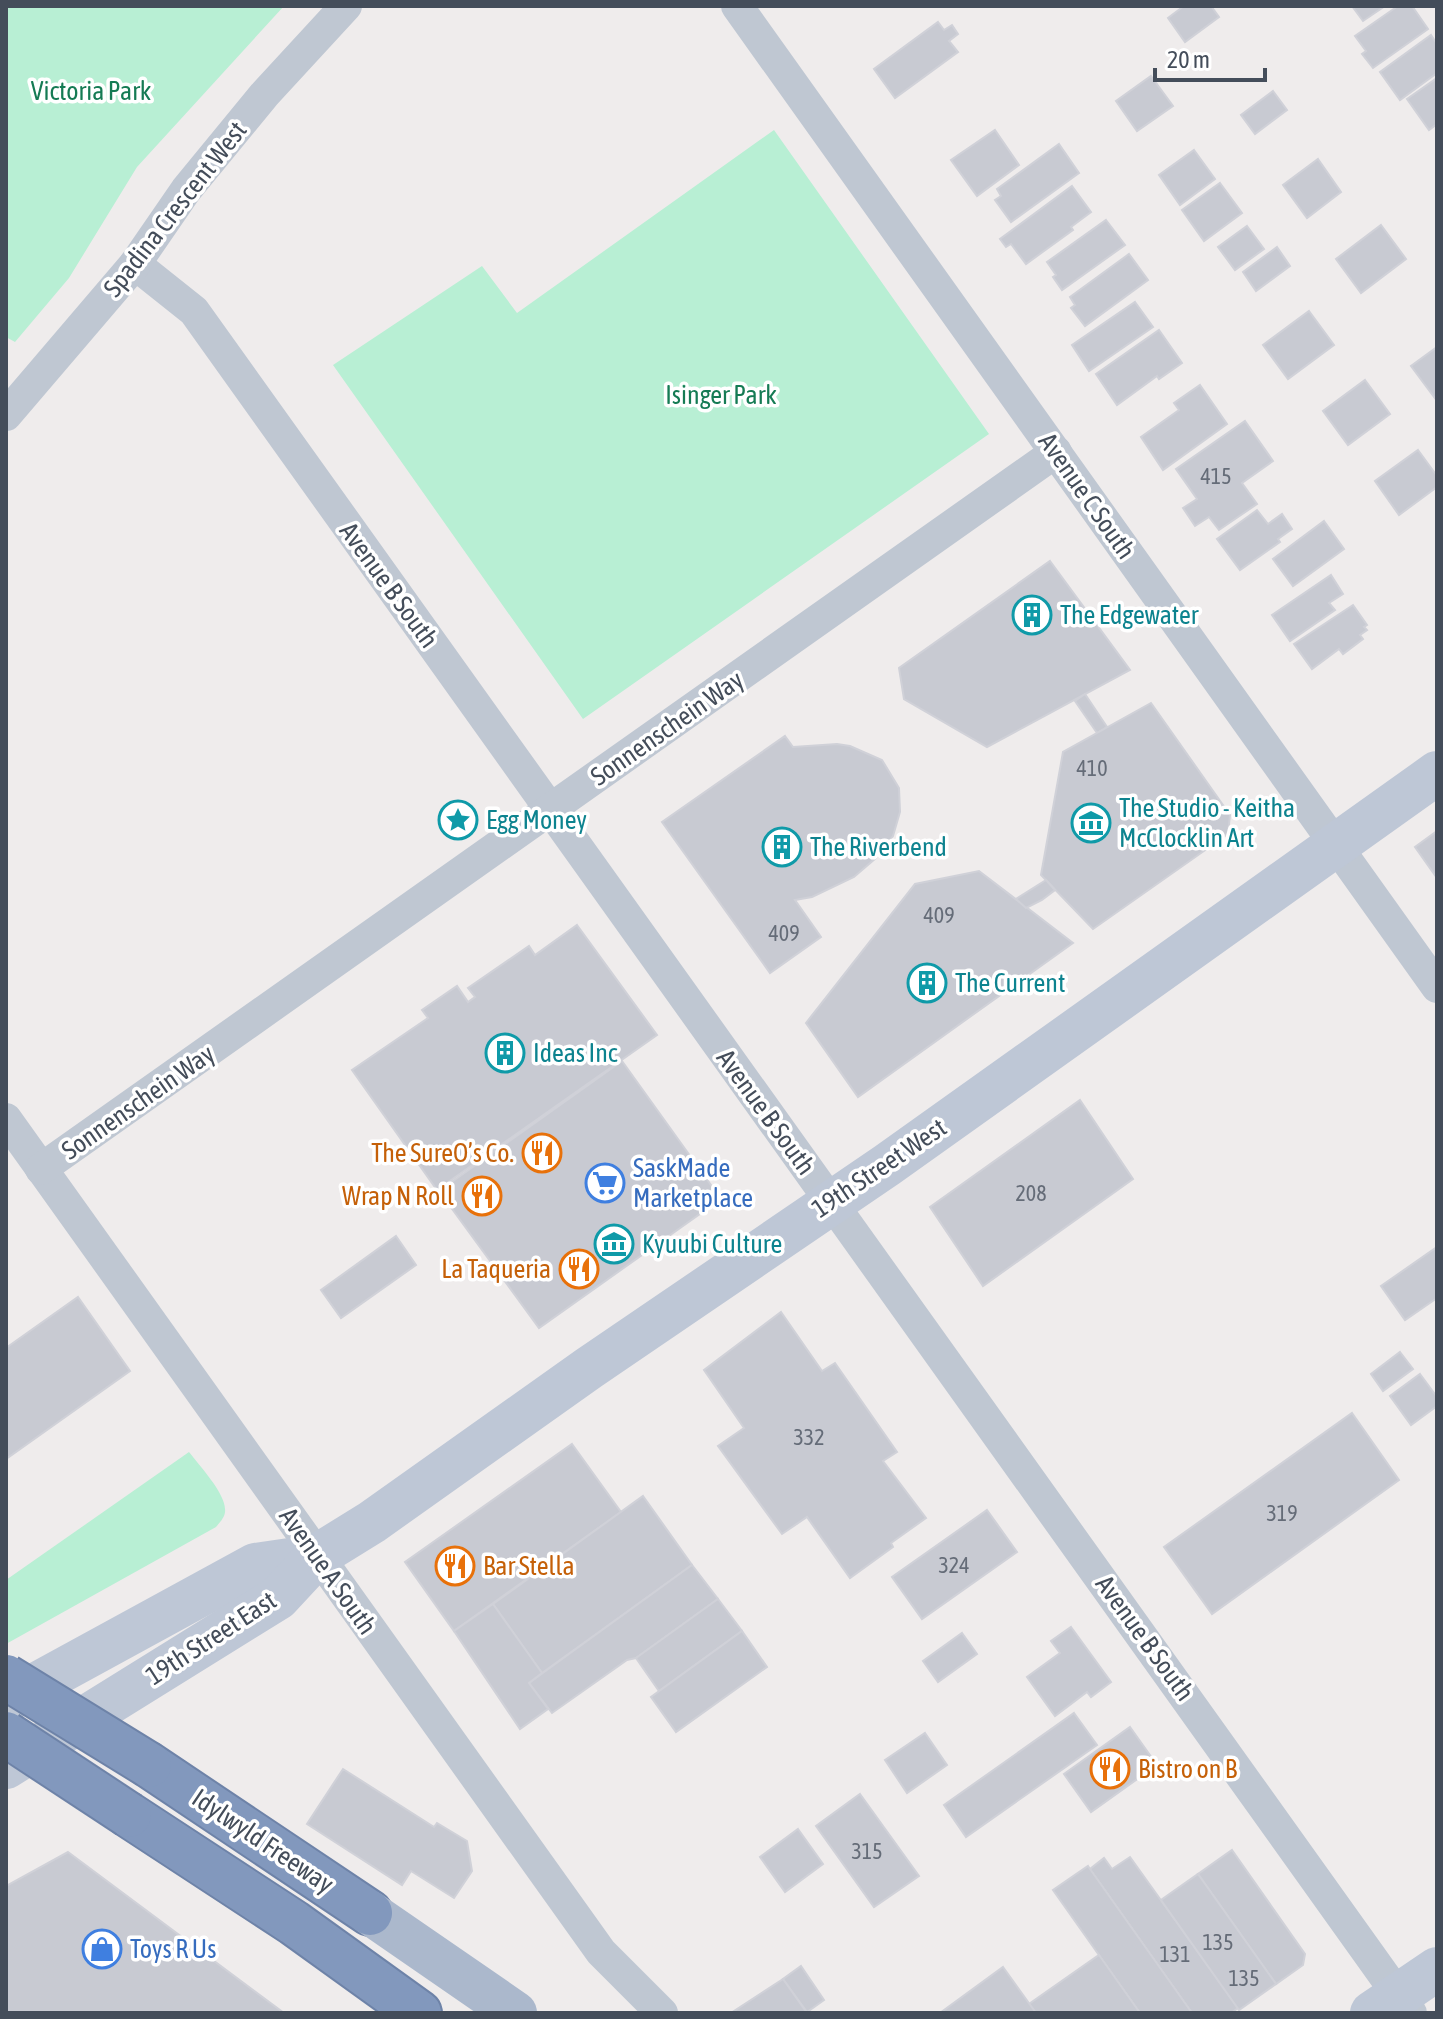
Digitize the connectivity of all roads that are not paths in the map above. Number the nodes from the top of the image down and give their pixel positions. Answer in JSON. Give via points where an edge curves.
{"nodes":[{"id":1,"x":346,"y":6,"type":"edge"},
{"id":2,"x":737,"y":6,"type":"edge"},
{"id":3,"x":135,"y":264,"type":"junction"},
{"id":4,"x":6,"y":415,"type":"edge"},
{"id":5,"x":1056,"y":452,"type":"junction"},
{"id":6,"x":1437,"y":773,"type":"edge"},
{"id":7,"x":551,"y":810,"type":"junction"},
{"id":8,"x":1336,"y":844,"type":"junction"},
{"id":9,"x":1437,"y":987,"type":"edge"},
{"id":10,"x":6,"y":1119,"type":"edge"},
{"id":11,"x":41,"y":1169,"type":"junction"},
{"id":12,"x":830,"y":1202,"type":"junction"},
{"id":13,"x":317,"y":1556,"type":"junction"},
{"id":14,"x":6,"y":1677,"type":"edge"},
{"id":15,"x":6,"y":1701,"type":"edge"},
{"id":16,"x":6,"y":1734,"type":"edge"},
{"id":17,"x":6,"y":1767,"type":"edge"},
{"id":18,"x":370,"y":1913,"type":"joint"},
{"id":19,"x":1437,"y":1969,"type":"edge"},
{"id":20,"x":1394,"y":2007,"type":"edge"},
{"id":21,"x":419,"y":2013,"type":"edge"},
{"id":22,"x":515,"y":2013,"type":"edge"},
{"id":23,"x":662,"y":2013,"type":"edge"}],
"edges":[{"from":1,"to":3,"type":"street","name":"Spadina Crescent West","via":[[195,178]]},
{"from":2,"to":5,"type":"street","name":"Avenue C South"},
{"from":3,"to":4,"type":"street","name":"Spadina Crescent West"},
{"from":3,"to":7,"type":"street","name":"Avenue B South","via":[[194,311]]},
{"from":5,"to":7,"type":"street","name":"Sonnenschein Way"},
{"from":5,"to":8,"type":"street","name":"Avenue C South"},
{"from":6,"to":8,"type":"street","name":"19th Street West"},
{"from":7,"to":11,"type":"street","name":"Sonnenschein Way"},
{"from":7,"to":12,"type":"street","name":"Avenue B South"},
{"from":8,"to":9,"type":"street","name":"Avenue C South"},
{"from":8,"to":12,"type":"street","name":"19th Street West"},
{"from":10,"to":11,"type":"street","name":"Avenue A South"},
{"from":11,"to":13,"type":"street","name":"Avenue A South"},
{"from":12,"to":13,"type":"street","name":"19th Street West"},
{"from":12,"to":20,"type":"street","name":"Avenue B South","via":[[1082,1550]]},
{"from":13,"to":15,"type":"street","name":"19th Street East","via":[[255,1565]]},
{"from":13,"to":17,"type":"street","name":"19th Street East","via":[[278,1598]]},
{"from":13,"to":23,"type":"street","name":"Avenue A South","via":[[601,1952]]},
{"from":14,"to":18,"type":"highway","name":"Idylwyld Freeway","bridge":true},
{"from":16,"to":21,"type":"highway","name":"Idylwyld Freeway","bridge":true,"via":[[294,1923]]},
{"from":18,"to":22,"type":"main road","name":"Idylwyld Freeway"},
{"from":19,"to":20,"type":"street"}]}
